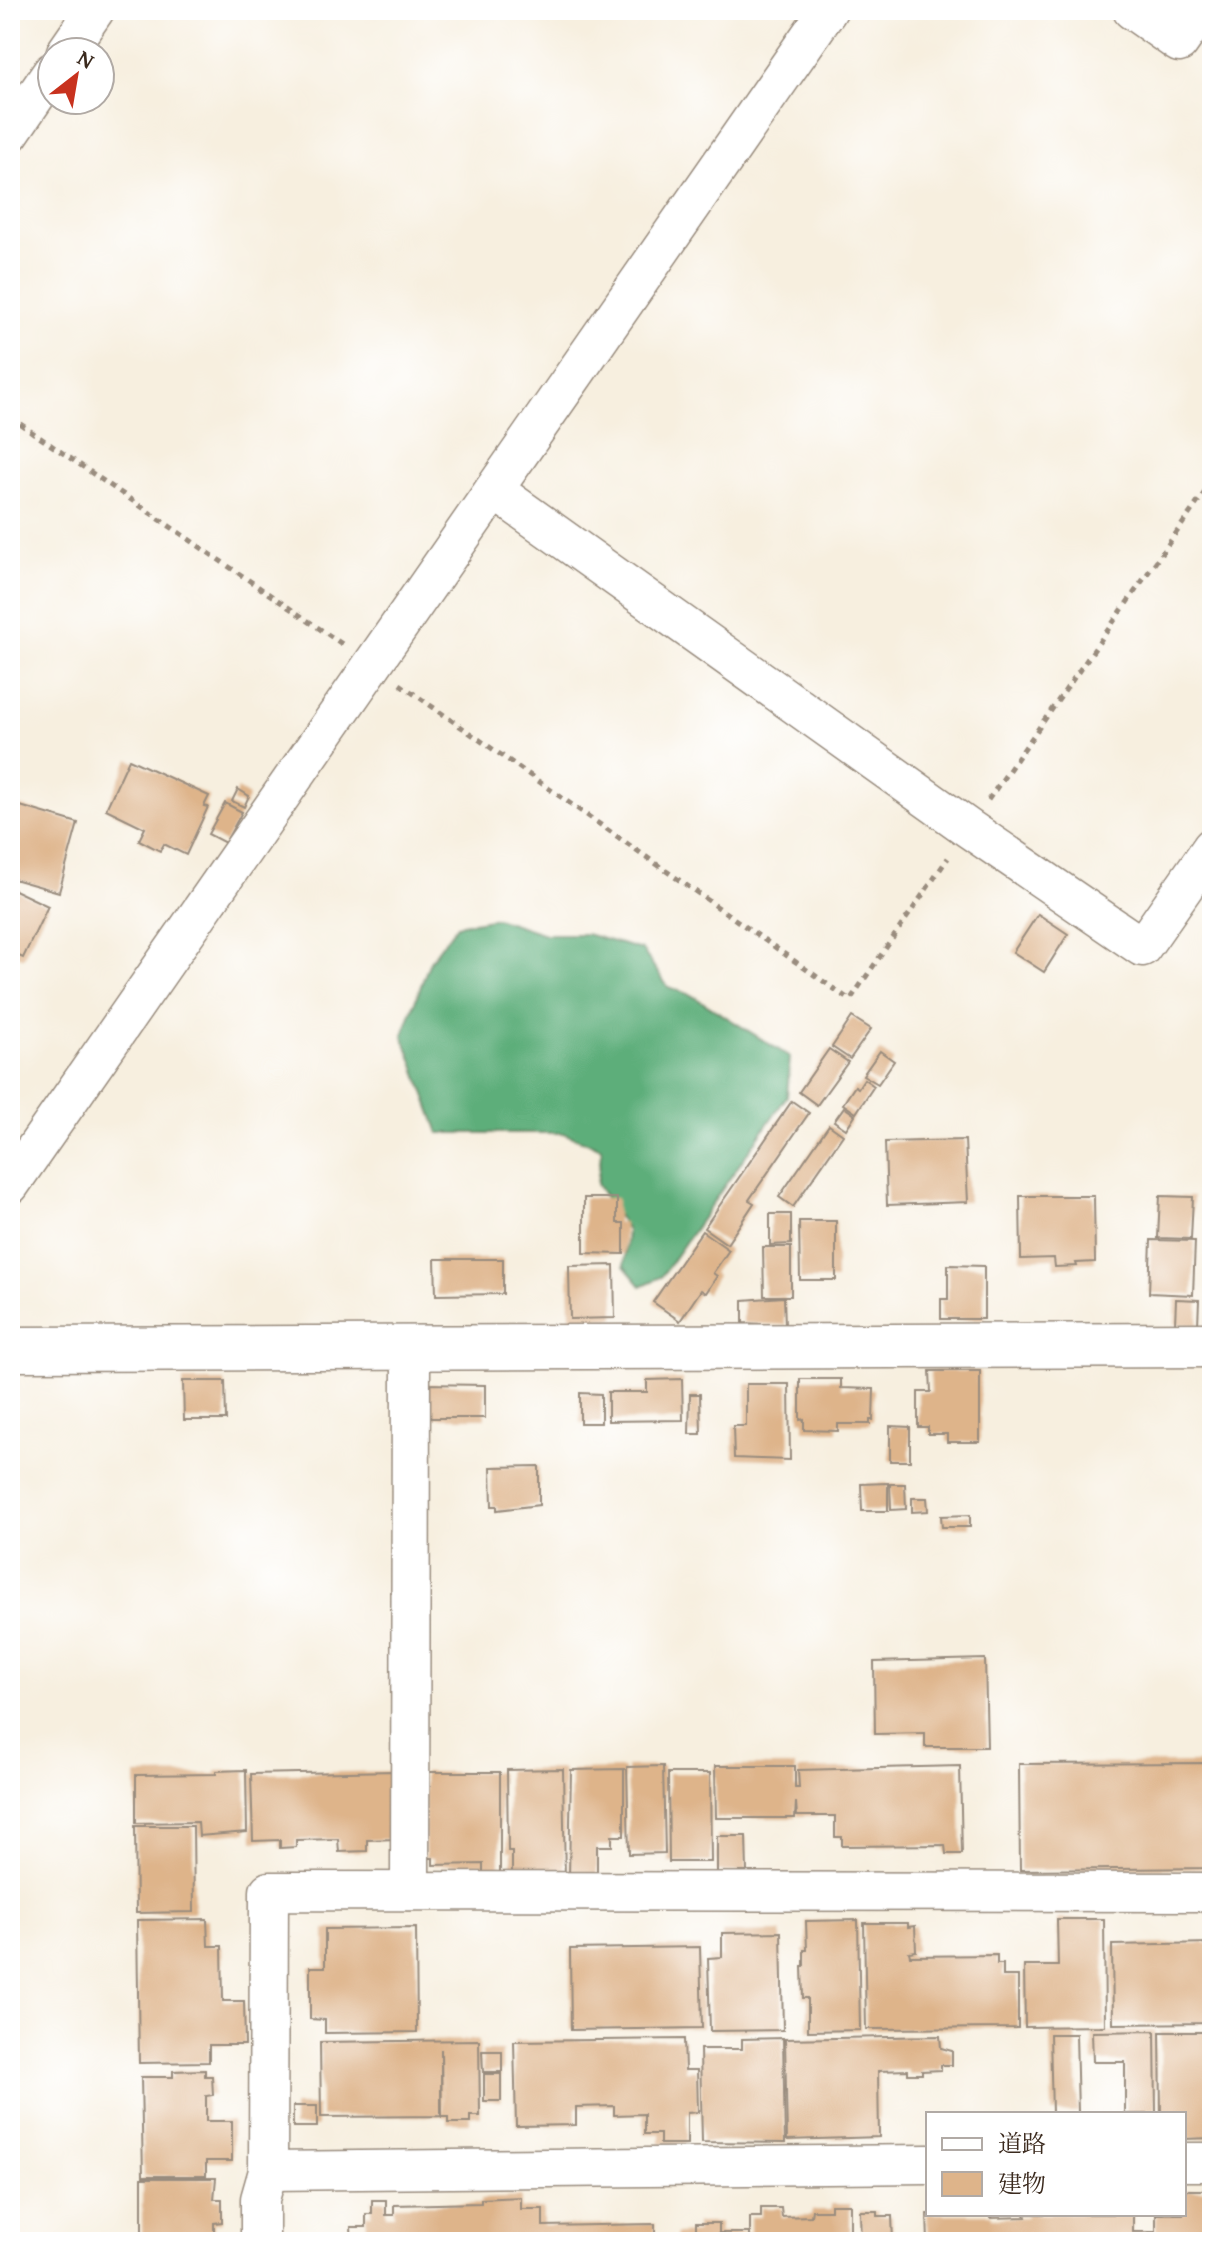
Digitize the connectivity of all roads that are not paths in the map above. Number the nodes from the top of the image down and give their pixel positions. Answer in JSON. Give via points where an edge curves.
{"nodes":[{"id":1,"x":95,"y":10,"type":"edge"},
{"id":2,"x":828,"y":10,"type":"edge"},
{"id":3,"x":1132,"y":10,"type":"edge"},
{"id":4,"x":1202,"y":10,"type":"edge"},
{"id":5,"x":77,"y":36,"type":"edge"},
{"id":6,"x":36,"y":95,"type":"edge"},
{"id":7,"x":10,"y":133,"type":"edge"},
{"id":8,"x":494,"y":490,"type":"junction"},
{"id":9,"x":1212,"y":847,"type":"edge"},
{"id":10,"x":10,"y":1185,"type":"edge"},
{"id":11,"x":1212,"y":1345,"type":"edge"},
{"id":12,"x":411,"y":1348,"type":"junction"},
{"id":13,"x":10,"y":1349,"type":"edge"},
{"id":14,"x":410,"y":1891,"type":"junction"},
{"id":15,"x":1212,"y":1892,"type":"edge"},
{"id":16,"x":1186,"y":2162,"type":"edge"},
{"id":17,"x":1212,"y":2162,"type":"edge"},
{"id":18,"x":926,"y":2164,"type":"edge"},
{"id":19,"x":268,"y":2171,"type":"junction"},
{"id":20,"x":260,"y":2242,"type":"edge"}],
"edges":[{"from":1,"to":5,"type":"street"},
{"from":2,"to":8,"type":"street"},
{"from":3,"to":4,"type":"street","via":[[1179,43]]},
{"from":6,"to":7,"type":"street"},
{"from":8,"to":9,"type":"street","via":[[1142,947]]},
{"from":8,"to":10,"type":"street"},
{"from":11,"to":12,"type":"street"},
{"from":12,"to":13,"type":"street"},
{"from":12,"to":14,"type":"street"},
{"from":14,"to":15,"type":"street"},
{"from":14,"to":19,"type":"street","via":[[269,1891]]},
{"from":16,"to":17,"type":"street"},
{"from":18,"to":19,"type":"street"},
{"from":19,"to":20,"type":"street","via":[[260,2199]]}]}
